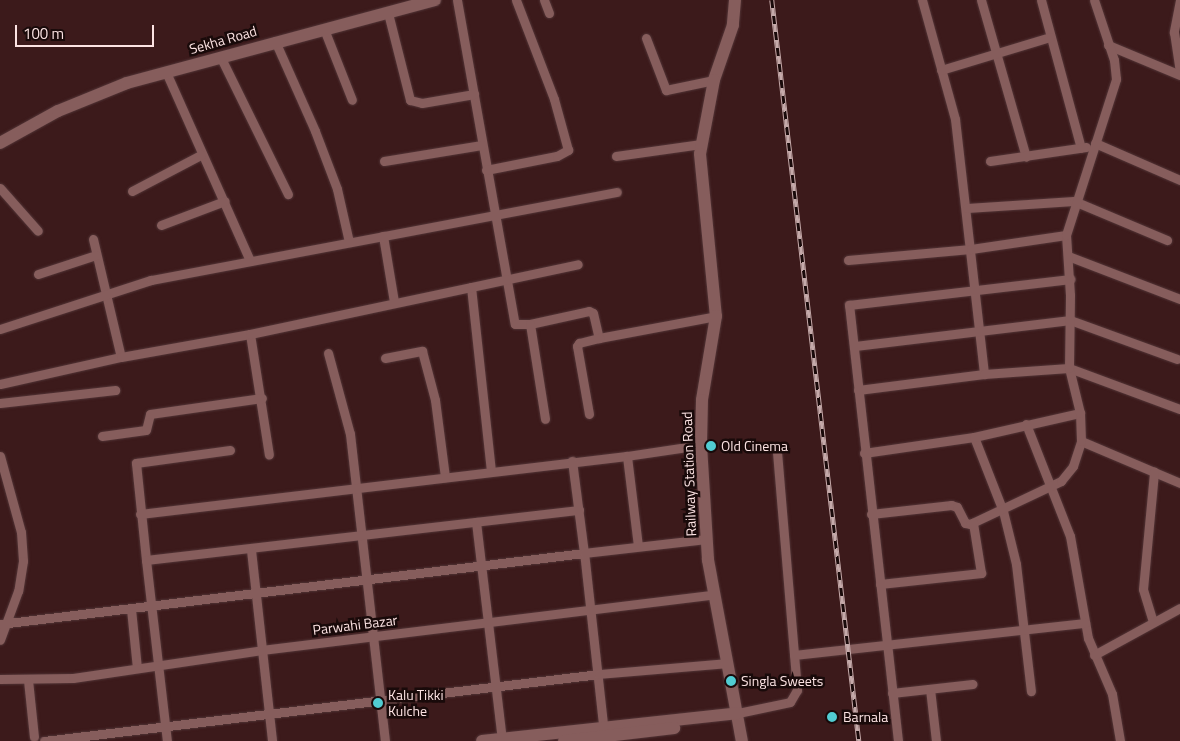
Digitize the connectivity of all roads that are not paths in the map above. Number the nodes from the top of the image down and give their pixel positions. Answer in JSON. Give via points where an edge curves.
{"nodes":[{"id":1,"x":434,"y":0,"type":"edge"},
{"id":2,"x":457,"y":0,"type":"edge"},
{"id":3,"x":516,"y":0,"type":"edge"},
{"id":4,"x":544,"y":0,"type":"edge"},
{"id":5,"x":735,"y":0,"type":"edge"},
{"id":6,"x":922,"y":0,"type":"edge"},
{"id":7,"x":981,"y":0,"type":"edge"},
{"id":8,"x":1041,"y":0,"type":"edge"},
{"id":9,"x":1094,"y":0,"type":"edge"},
{"id":10,"x":1180,"y":0,"type":"edge"},
{"id":11,"x":395,"y":7,"type":"edge"},
{"id":12,"x":549,"y":13,"type":"dead end"},
{"id":13,"x":324,"y":29,"type":"junction"},
{"id":14,"x":646,"y":38,"type":"dead end"},
{"id":15,"x":1050,"y":38,"type":"junction"},
{"id":16,"x":275,"y":41,"type":"junction"},
{"id":17,"x":1108,"y":46,"type":"junction"},
{"id":18,"x":996,"y":53,"type":"junction"},
{"id":19,"x":220,"y":56,"type":"junction"},
{"id":20,"x":941,"y":70,"type":"junction"},
{"id":21,"x":166,"y":72,"type":"junction"},
{"id":22,"x":1180,"y":74,"type":"edge"},
{"id":23,"x":714,"y":80,"type":"junction"},
{"id":24,"x":474,"y":94,"type":"junction"},
{"id":25,"x":352,"y":100,"type":"dead end"},
{"id":26,"x":0,"y":143,"type":"edge"},
{"id":27,"x":701,"y":144,"type":"junction"},
{"id":28,"x":482,"y":145,"type":"junction"},
{"id":29,"x":1094,"y":145,"type":"junction"},
{"id":30,"x":1081,"y":148,"type":"junction"},
{"id":31,"x":201,"y":155,"type":"junction"},
{"id":32,"x":616,"y":156,"type":"dead end"},
{"id":33,"x":1026,"y":157,"type":"junction"},
{"id":34,"x":384,"y":161,"type":"dead end"},
{"id":35,"x":990,"y":161,"type":"dead end"},
{"id":36,"x":486,"y":170,"type":"junction"},
{"id":37,"x":1180,"y":180,"type":"edge"},
{"id":38,"x":0,"y":188,"type":"edge"},
{"id":39,"x":132,"y":191,"type":"dead end"},
{"id":40,"x":617,"y":192,"type":"dead end"},
{"id":41,"x":288,"y":194,"type":"dead end"},
{"id":42,"x":225,"y":201,"type":"junction"},
{"id":43,"x":1074,"y":201,"type":"junction"},
{"id":44,"x":966,"y":208,"type":"junction"},
{"id":45,"x":494,"y":215,"type":"junction"},
{"id":46,"x":161,"y":225,"type":"dead end"},
{"id":47,"x":38,"y":231,"type":"dead end"},
{"id":48,"x":1066,"y":235,"type":"junction"},
{"id":49,"x":383,"y":236,"type":"junction"},
{"id":50,"x":93,"y":239,"type":"dead end"},
{"id":51,"x":1167,"y":240,"type":"dead end"},
{"id":52,"x":349,"y":242,"type":"junction"},
{"id":53,"x":971,"y":249,"type":"junction"},
{"id":54,"x":96,"y":255,"type":"junction"},
{"id":55,"x":1068,"y":256,"type":"junction"},
{"id":56,"x":848,"y":260,"type":"dead end"},
{"id":57,"x":250,"y":261,"type":"junction"},
{"id":58,"x":578,"y":264,"type":"dead end"},
{"id":59,"x":38,"y":274,"type":"dead end"},
{"id":60,"x":505,"y":279,"type":"junction"},
{"id":61,"x":1070,"y":280,"type":"junction"},
{"id":62,"x":471,"y":288,"type":"junction"},
{"id":63,"x":975,"y":290,"type":"junction"},
{"id":64,"x":104,"y":294,"type":"junction"},
{"id":65,"x":1180,"y":299,"type":"edge"},
{"id":66,"x":394,"y":302,"type":"junction"},
{"id":67,"x":716,"y":316,"type":"junction"},
{"id":68,"x":1070,"y":320,"type":"junction"},
{"id":69,"x":530,"y":324,"type":"junction"},
{"id":70,"x":0,"y":329,"type":"edge"},
{"id":71,"x":979,"y":332,"type":"junction"},
{"id":72,"x":250,"y":334,"type":"junction"},
{"id":73,"x":599,"y":338,"type":"junction"},
{"id":74,"x":854,"y":346,"type":"junction"},
{"id":75,"x":328,"y":353,"type":"dead end"},
{"id":76,"x":120,"y":357,"type":"junction"},
{"id":77,"x":385,"y":358,"type":"dead end"},
{"id":78,"x":1178,"y":359,"type":"dead end"},
{"id":79,"x":1069,"y":368,"type":"junction"},
{"id":80,"x":984,"y":374,"type":"junction"},
{"id":81,"x":0,"y":384,"type":"edge"},
{"id":82,"x":115,"y":390,"type":"dead end"},
{"id":83,"x":858,"y":390,"type":"junction"},
{"id":84,"x":262,"y":398,"type":"junction"},
{"id":85,"x":0,"y":403,"type":"edge"},
{"id":86,"x":1180,"y":409,"type":"edge"},
{"id":87,"x":1080,"y":413,"type":"junction"},
{"id":88,"x":589,"y":414,"type":"dead end"},
{"id":89,"x":545,"y":419,"type":"dead end"},
{"id":90,"x":1026,"y":424,"type":"junction"},
{"id":91,"x":102,"y":436,"type":"dead end"},
{"id":92,"x":974,"y":437,"type":"junction"},
{"id":93,"x":1080,"y":441,"type":"junction"},
{"id":94,"x":701,"y":445,"type":"junction"},
{"id":95,"x":230,"y":450,"type":"dead end"},
{"id":96,"x":777,"y":452,"type":"dead end"},
{"id":97,"x":864,"y":453,"type":"junction"},
{"id":98,"x":269,"y":455,"type":"dead end"},
{"id":99,"x":0,"y":456,"type":"edge"},
{"id":100,"x":626,"y":456,"type":"junction"},
{"id":101,"x":572,"y":461,"type":"junction"},
{"id":102,"x":491,"y":472,"type":"junction"},
{"id":103,"x":1154,"y":472,"type":"junction"},
{"id":104,"x":445,"y":477,"type":"junction"},
{"id":105,"x":1180,"y":483,"type":"edge"},
{"id":106,"x":1053,"y":485,"type":"junction"},
{"id":107,"x":356,"y":488,"type":"junction"},
{"id":108,"x":579,"y":510,"type":"junction"},
{"id":109,"x":1003,"y":511,"type":"junction"},
{"id":110,"x":140,"y":514,"type":"junction"},
{"id":111,"x":871,"y":514,"type":"junction"},
{"id":112,"x":476,"y":522,"type":"junction"},
{"id":113,"x":973,"y":523,"type":"junction"},
{"id":114,"x":362,"y":534,"type":"junction"},
{"id":115,"x":706,"y":539,"type":"junction"},
{"id":116,"x":638,"y":546,"type":"junction"},
{"id":117,"x":251,"y":550,"type":"junction"},
{"id":118,"x":584,"y":553,"type":"junction"},
{"id":119,"x":146,"y":560,"type":"junction"},
{"id":120,"x":480,"y":567,"type":"junction"},
{"id":121,"x":367,"y":581,"type":"junction"},
{"id":122,"x":880,"y":584,"type":"junction"},
{"id":123,"x":255,"y":594,"type":"junction"},
{"id":124,"x":714,"y":595,"type":"junction"},
{"id":125,"x":153,"y":607,"type":"junction"},
{"id":126,"x":1180,"y":608,"type":"edge"},
{"id":127,"x":131,"y":609,"type":"junction"},
{"id":128,"x":591,"y":610,"type":"junction"},
{"id":129,"x":487,"y":622,"type":"junction"},
{"id":130,"x":1153,"y":622,"type":"junction"},
{"id":131,"x":1085,"y":623,"type":"junction"},
{"id":132,"x":4,"y":624,"type":"edge"},
{"id":133,"x":1026,"y":631,"type":"junction"},
{"id":134,"x":374,"y":637,"type":"junction"},
{"id":135,"x":0,"y":640,"type":"edge"},
{"id":136,"x":887,"y":645,"type":"junction"},
{"id":137,"x":262,"y":650,"type":"junction"},
{"id":138,"x":794,"y":655,"type":"junction"},
{"id":139,"x":1094,"y":655,"type":"junction"},
{"id":140,"x":727,"y":663,"type":"junction"},
{"id":141,"x":157,"y":664,"type":"junction"},
{"id":142,"x":137,"y":668,"type":"junction"},
{"id":143,"x":599,"y":674,"type":"junction"},
{"id":144,"x":0,"y":680,"type":"edge"},
{"id":145,"x":28,"y":680,"type":"junction"},
{"id":146,"x":972,"y":684,"type":"dead end"},
{"id":147,"x":494,"y":688,"type":"junction"},
{"id":148,"x":930,"y":688,"type":"junction"},
{"id":149,"x":1030,"y":691,"type":"dead end"},
{"id":150,"x":892,"y":693,"type":"junction"},
{"id":151,"x":381,"y":700,"type":"junction"},
{"id":152,"x":269,"y":714,"type":"junction"},
{"id":153,"x":738,"y":717,"type":"junction"},
{"id":154,"x":165,"y":726,"type":"junction"},
{"id":155,"x":604,"y":731,"type":"junction"},
{"id":156,"x":34,"y":737,"type":"dead end"},
{"id":157,"x":502,"y":740,"type":"edge"},
{"id":158,"x":44,"y":741,"type":"edge"},
{"id":159,"x":167,"y":741,"type":"edge"},
{"id":160,"x":272,"y":741,"type":"edge"},
{"id":161,"x":385,"y":741,"type":"edge"},
{"id":162,"x":482,"y":741,"type":"edge"},
{"id":163,"x":564,"y":741,"type":"edge"},
{"id":164,"x":742,"y":741,"type":"edge"},
{"id":165,"x":898,"y":741,"type":"edge"},
{"id":166,"x":936,"y":741,"type":"edge"},
{"id":167,"x":1120,"y":741,"type":"edge"}],
"edges":[{"from":1,"to":11,"type":"street","name":"Sekha Road"},
{"from":2,"to":24,"type":"street"},
{"from":3,"to":36,"type":"street","via":[[554,99],[568,150],[558,156]]},
{"from":4,"to":12,"type":"street"},
{"from":5,"to":23,"type":"street","name":"Railway Station Road","via":[[733,26]]},
{"from":6,"to":20,"type":"street"},
{"from":7,"to":18,"type":"street"},
{"from":8,"to":15,"type":"street"},
{"from":9,"to":17,"type":"street"},
{"from":10,"to":22,"type":"street","via":[[1174,32]]},
{"from":11,"to":13,"type":"street","name":"Sekha Road"},
{"from":11,"to":24,"type":"street","via":[[410,100],[422,103]]},
{"from":13,"to":16,"type":"street","name":"Sekha Road"},
{"from":13,"to":25,"type":"street"},
{"from":14,"to":23,"type":"street","via":[[666,90]]},
{"from":15,"to":18,"type":"street"},
{"from":15,"to":30,"type":"street","via":[[1069,95]]},
{"from":16,"to":19,"type":"street","name":"Sekha Road"},
{"from":16,"to":52,"type":"street","via":[[316,131],[337,189]]},
{"from":17,"to":22,"type":"street"},
{"from":17,"to":29,"type":"street","via":[[1116,70],[1116,87]]},
{"from":18,"to":20,"type":"street"},
{"from":18,"to":33,"type":"street"},
{"from":19,"to":21,"type":"street","name":"Sekha Road"},
{"from":19,"to":41,"type":"street"},
{"from":20,"to":44,"type":"street","via":[[955,119]]},
{"from":21,"to":26,"type":"street","name":"Sekha Road","via":[[127,83],[58,111]]},
{"from":21,"to":31,"type":"street"},
{"from":23,"to":27,"type":"street","name":"Railway Station Road"},
{"from":24,"to":28,"type":"street"},
{"from":27,"to":32,"type":"street"},
{"from":27,"to":67,"type":"street","name":"Railway Station Road","via":[[701,181]]},
{"from":28,"to":34,"type":"street"},
{"from":28,"to":36,"type":"street"},
{"from":29,"to":30,"type":"street"},
{"from":29,"to":37,"type":"street"},
{"from":29,"to":43,"type":"street"},
{"from":30,"to":33,"type":"street"},
{"from":31,"to":39,"type":"street"},
{"from":31,"to":42,"type":"street"},
{"from":33,"to":35,"type":"street"},
{"from":36,"to":45,"type":"street"},
{"from":38,"to":47,"type":"street"},
{"from":40,"to":45,"type":"street"},
{"from":42,"to":46,"type":"street"},
{"from":42,"to":57,"type":"street"},
{"from":43,"to":44,"type":"street"},
{"from":43,"to":48,"type":"street"},
{"from":43,"to":51,"type":"street"},
{"from":44,"to":53,"type":"street"},
{"from":45,"to":49,"type":"street"},
{"from":45,"to":60,"type":"street"},
{"from":48,"to":53,"type":"street"},
{"from":48,"to":55,"type":"street"},
{"from":49,"to":52,"type":"street"},
{"from":49,"to":66,"type":"street"},
{"from":50,"to":54,"type":"street"},
{"from":52,"to":57,"type":"street"},
{"from":53,"to":56,"type":"street"},
{"from":53,"to":63,"type":"street"},
{"from":54,"to":59,"type":"street"},
{"from":54,"to":64,"type":"street"},
{"from":55,"to":61,"type":"street"},
{"from":55,"to":65,"type":"street"},
{"from":57,"to":64,"type":"street","via":[[151,280]]},
{"from":58,"to":60,"type":"street"},
{"from":60,"to":62,"type":"street"},
{"from":60,"to":69,"type":"street","via":[[513,321],[518,325]]},
{"from":61,"to":63,"type":"street"},
{"from":61,"to":68,"type":"street"},
{"from":62,"to":66,"type":"street"},
{"from":62,"to":102,"type":"street"},
{"from":63,"to":71,"type":"street"},
{"from":63,"to":74,"type":"street","via":[[851,303]]},
{"from":64,"to":70,"type":"street"},
{"from":64,"to":76,"type":"street"},
{"from":66,"to":72,"type":"street"},
{"from":67,"to":73,"type":"street"},
{"from":67,"to":94,"type":"street","name":"Railway Station Road","via":[[702,400]]},
{"from":68,"to":71,"type":"street"},
{"from":68,"to":78,"type":"street"},
{"from":68,"to":79,"type":"street"},
{"from":69,"to":73,"type":"street","via":[[588,310],[596,320]]},
{"from":69,"to":89,"type":"street"},
{"from":71,"to":74,"type":"street"},
{"from":71,"to":80,"type":"street"},
{"from":72,"to":76,"type":"street"},
{"from":72,"to":84,"type":"street"},
{"from":73,"to":88,"type":"street","via":[[577,346]]},
{"from":74,"to":83,"type":"street"},
{"from":75,"to":107,"type":"street","via":[[350,434]]},
{"from":76,"to":81,"type":"street"},
{"from":77,"to":104,"type":"street","via":[[422,351],[435,400]]},
{"from":79,"to":80,"type":"street"},
{"from":79,"to":86,"type":"street"},
{"from":79,"to":87,"type":"street"},
{"from":80,"to":83,"type":"street"},
{"from":82,"to":85,"type":"street"},
{"from":83,"to":97,"type":"street"},
{"from":84,"to":91,"type":"street","via":[[150,414],[146,430]]},
{"from":84,"to":98,"type":"street"},
{"from":87,"to":90,"type":"street"},
{"from":87,"to":93,"type":"street"},
{"from":90,"to":92,"type":"street"},
{"from":90,"to":106,"type":"street"},
{"from":92,"to":97,"type":"street"},
{"from":92,"to":109,"type":"street"},
{"from":93,"to":103,"type":"street"},
{"from":93,"to":106,"type":"street","via":[[1070,470]]},
{"from":94,"to":100,"type":"street"},
{"from":94,"to":115,"type":"street","name":"Railway Station Road"},
{"from":95,"to":110,"type":"street","via":[[138,462]]},
{"from":96,"to":138,"type":"street"},
{"from":97,"to":111,"type":"street"},
{"from":99,"to":132,"type":"street","via":[[22,549],[18,591]]},
{"from":100,"to":101,"type":"street"},
{"from":100,"to":116,"type":"street"},
{"from":101,"to":102,"type":"street"},
{"from":101,"to":108,"type":"street"},
{"from":102,"to":104,"type":"street"},
{"from":103,"to":105,"type":"street"},
{"from":103,"to":130,"type":"street","via":[[1142,589]]},
{"from":104,"to":107,"type":"street"},
{"from":106,"to":109,"type":"street"},
{"from":106,"to":131,"type":"street","via":[[1074,553]]},
{"from":107,"to":110,"type":"street"},
{"from":107,"to":114,"type":"street"},
{"from":108,"to":112,"type":"street"},
{"from":108,"to":118,"type":"street"},
{"from":109,"to":113,"type":"street"},
{"from":109,"to":133,"type":"street","via":[[1016,564]]},
{"from":110,"to":119,"type":"street"},
{"from":111,"to":113,"type":"street","via":[[951,505],[957,507],[965,523]]},
{"from":111,"to":122,"type":"street"},
{"from":112,"to":114,"type":"street"},
{"from":112,"to":120,"type":"street"},
{"from":113,"to":122,"type":"street","via":[[982,573]]},
{"from":114,"to":117,"type":"street"},
{"from":114,"to":121,"type":"street"},
{"from":115,"to":116,"type":"street"},
{"from":115,"to":124,"type":"street","name":"Railway Station Road"},
{"from":116,"to":118,"type":"street"},
{"from":117,"to":119,"type":"street"},
{"from":117,"to":123,"type":"street"},
{"from":118,"to":120,"type":"street"},
{"from":118,"to":128,"type":"street"},
{"from":119,"to":125,"type":"street"},
{"from":120,"to":121,"type":"street"},
{"from":120,"to":129,"type":"street"},
{"from":121,"to":123,"type":"street"},
{"from":121,"to":134,"type":"street"},
{"from":122,"to":136,"type":"street"},
{"from":123,"to":125,"type":"street"},
{"from":123,"to":137,"type":"street"},
{"from":124,"to":128,"type":"street","name":"Parwahi Bazar"},
{"from":124,"to":140,"type":"street","name":"Railway Station Road"},
{"from":125,"to":127,"type":"street"},
{"from":125,"to":141,"type":"street"},
{"from":126,"to":130,"type":"street"},
{"from":127,"to":132,"type":"street"},
{"from":127,"to":142,"type":"street"},
{"from":128,"to":129,"type":"street","name":"Parwahi Bazar"},
{"from":128,"to":143,"type":"street"},
{"from":129,"to":134,"type":"street","name":"Parwahi Bazar"},
{"from":129,"to":147,"type":"street"},
{"from":130,"to":139,"type":"street"},
{"from":131,"to":133,"type":"street"},
{"from":131,"to":139,"type":"street"},
{"from":132,"to":135,"type":"street"},
{"from":133,"to":136,"type":"street"},
{"from":133,"to":149,"type":"street"},
{"from":134,"to":137,"type":"street","name":"Parwahi Bazar"},
{"from":134,"to":151,"type":"street"},
{"from":136,"to":138,"type":"street"},
{"from":136,"to":150,"type":"street"},
{"from":137,"to":141,"type":"street","name":"Parwahi Bazar"},
{"from":137,"to":152,"type":"street"},
{"from":138,"to":153,"type":"street","via":[[797,690],[794,698]]},
{"from":139,"to":167,"type":"street","via":[[1112,694]]},
{"from":140,"to":143,"type":"street"},
{"from":140,"to":153,"type":"street","name":"Railway Station Road"},
{"from":141,"to":142,"type":"street","name":"Parwahi Bazar"},
{"from":141,"to":154,"type":"street"},
{"from":142,"to":145,"type":"street","name":"Parwahi Bazar","via":[[73,678]]},
{"from":143,"to":147,"type":"street"},
{"from":143,"to":155,"type":"street"},
{"from":144,"to":145,"type":"street","name":"Parwahi Bazar"},
{"from":145,"to":156,"type":"street"},
{"from":146,"to":148,"type":"street"},
{"from":147,"to":151,"type":"street"},
{"from":147,"to":157,"type":"street"},
{"from":148,"to":150,"type":"street"},
{"from":148,"to":166,"type":"street"},
{"from":150,"to":165,"type":"street"},
{"from":151,"to":152,"type":"street"},
{"from":151,"to":161,"type":"street"},
{"from":152,"to":154,"type":"street"},
{"from":152,"to":160,"type":"street"},
{"from":153,"to":155,"type":"street"},
{"from":153,"to":164,"type":"street","name":"Railway Station Road"},
{"from":154,"to":158,"type":"street"},
{"from":154,"to":159,"type":"street"},
{"from":155,"to":157,"type":"street"},
{"from":155,"to":163,"type":"street"},
{"from":157,"to":162,"type":"street"}]}
